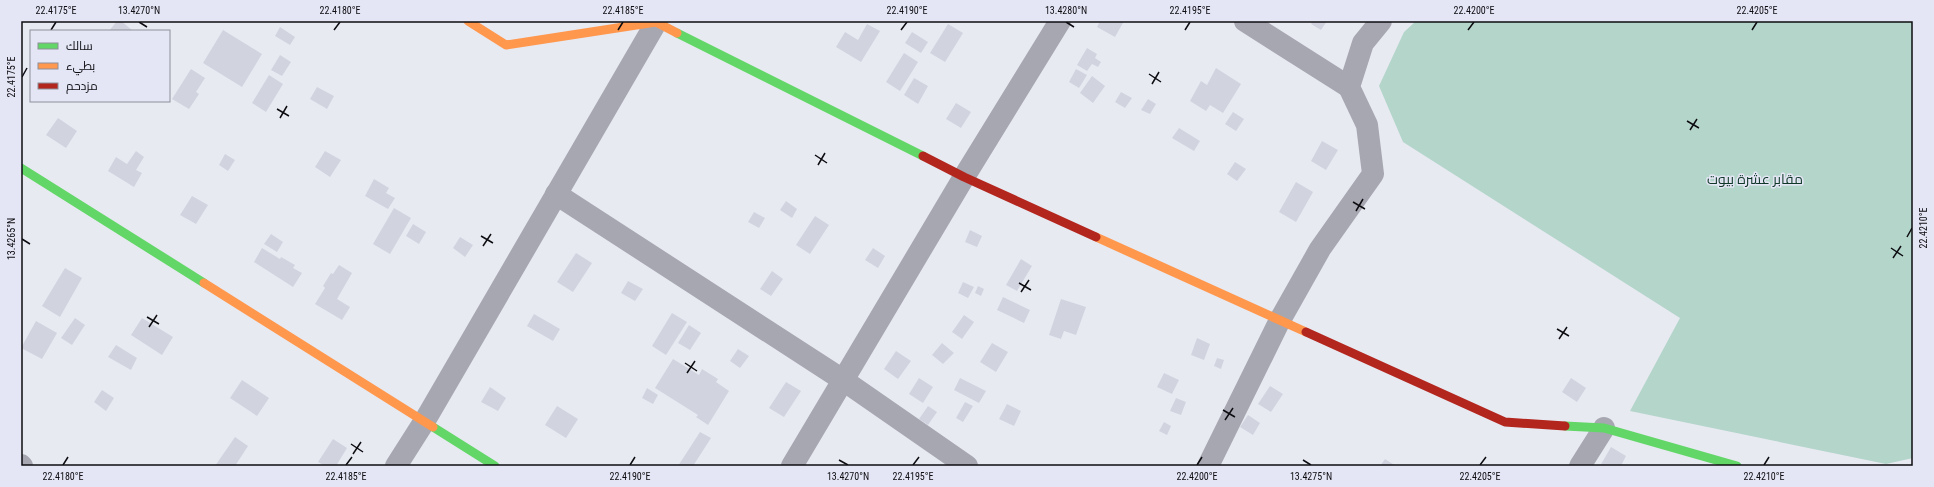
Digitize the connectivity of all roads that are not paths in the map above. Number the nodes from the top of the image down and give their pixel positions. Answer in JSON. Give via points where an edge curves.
{"nodes":[{"id":1,"x":468,"y":21,"type":"edge"},
{"id":2,"x":657,"y":21,"type":"edge"},
{"id":3,"x":1060,"y":21,"type":"edge"},
{"id":4,"x":1245,"y":21,"type":"edge"},
{"id":5,"x":1381,"y":21,"type":"edge"},
{"id":6,"x":1349,"y":87,"type":"junction"},
{"id":7,"x":21,"y":168,"type":"edge"},
{"id":8,"x":964,"y":177,"type":"junction"},
{"id":9,"x":556,"y":194,"type":"junction"},
{"id":10,"x":1280,"y":320,"type":"junction"},
{"id":11,"x":843,"y":380,"type":"junction"},
{"id":12,"x":424,"y":422,"type":"junction"},
{"id":13,"x":1604,"y":428,"type":"junction"},
{"id":14,"x":396,"y":466,"type":"edge"},
{"id":15,"x":494,"y":466,"type":"edge"},
{"id":16,"x":792,"y":466,"type":"edge"},
{"id":17,"x":967,"y":466,"type":"edge"},
{"id":18,"x":1208,"y":466,"type":"edge"},
{"id":19,"x":1580,"y":466,"type":"edge"},
{"id":20,"x":1737,"y":466,"type":"edge"}],
"edges":[{"from":1,"to":2,"type":"street","via":[[506,45]]},
{"from":2,"to":8,"type":"street"},
{"from":2,"to":9,"type":"street"},
{"from":3,"to":8,"type":"street"},
{"from":4,"to":6,"type":"street"},
{"from":5,"to":6,"type":"street","via":[[1363,43]]},
{"from":6,"to":10,"type":"street","via":[[1367,125],[1373,174],[1320,249]]},
{"from":7,"to":12,"type":"street"},
{"from":8,"to":10,"type":"street"},
{"from":8,"to":11,"type":"street"},
{"from":9,"to":11,"type":"street"},
{"from":9,"to":12,"type":"street"},
{"from":10,"to":13,"type":"street","via":[[1505,422]]},
{"from":10,"to":18,"type":"street"},
{"from":11,"to":16,"type":"street"},
{"from":11,"to":17,"type":"street"},
{"from":12,"to":14,"type":"street"},
{"from":12,"to":15,"type":"street"},
{"from":13,"to":19,"type":"street"},
{"from":13,"to":20,"type":"street"}]}
